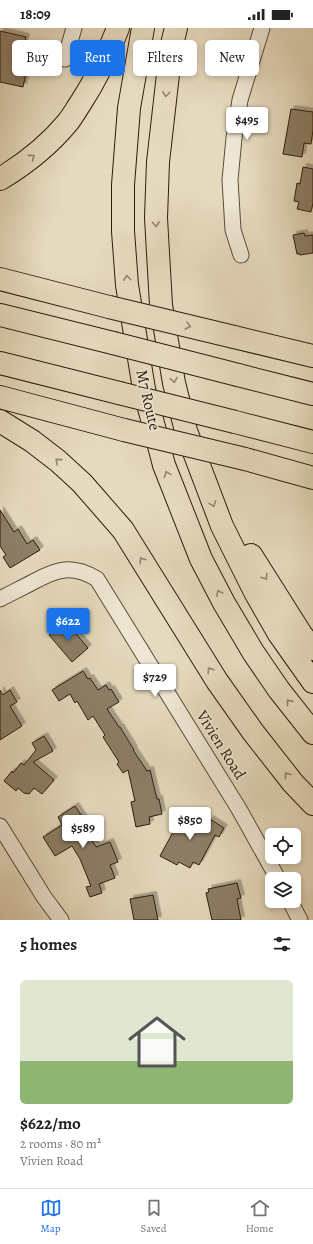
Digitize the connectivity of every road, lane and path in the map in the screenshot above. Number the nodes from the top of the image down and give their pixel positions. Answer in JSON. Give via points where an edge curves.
{"nodes":[{"id":1,"x":74,"y":28,"type":"edge"},
{"id":2,"x":118,"y":28,"type":"edge"},
{"id":3,"x":143,"y":28,"type":"edge"},
{"id":4,"x":176,"y":28,"type":"edge"},
{"id":5,"x":262,"y":28,"type":"edge"},
{"id":6,"x":66,"y":59,"type":"dead end"},
{"id":7,"x":0,"y":179,"type":"edge"},
{"id":8,"x":240,"y":256,"type":"dead end"},
{"id":9,"x":0,"y":279,"type":"edge"},
{"id":10,"x":0,"y":315,"type":"edge"},
{"id":11,"x":313,"y":356,"type":"edge"},
{"id":12,"x":0,"y":363,"type":"edge"},
{"id":13,"x":313,"y":394,"type":"edge"},
{"id":14,"x":0,"y":397,"type":"edge"},
{"id":15,"x":0,"y":421,"type":"edge"},
{"id":16,"x":313,"y":442,"type":"edge"},
{"id":17,"x":313,"y":478,"type":"edge"},
{"id":18,"x":222,"y":526,"type":"junction"},
{"id":19,"x":0,"y":599,"type":"edge"},
{"id":20,"x":313,"y":648,"type":"edge"},
{"id":21,"x":313,"y":682,"type":"edge"},
{"id":22,"x":313,"y":733,"type":"edge"},
{"id":23,"x":313,"y":804,"type":"edge"},
{"id":24,"x":0,"y":826,"type":"edge"},
{"id":25,"x":274,"y":872,"type":"edge"},
{"id":26,"x":294,"y":908,"type":"edge"},
{"id":27,"x":61,"y":920,"type":"edge"},
{"id":28,"x":300,"y":920,"type":"edge"}],
"edges":[{"from":1,"to":6,"type":"street"},
{"from":7,"to":2,"type":"highway","one_way":true,"via":[[40,150],[68,122],[93,84]]},
{"from":22,"to":3,"type":"highway","name":"M7 Route","one_way":true,"via":[[253,652],[201,559],[164,465],[144,389],[127,285],[123,231],[128,108]]},
{"from":4,"to":18,"type":"highway","name":"M7 Route","one_way":true,"via":[[171,48],[158,162],[156,218],[161,305],[174,383],[186,431]]},
{"from":5,"to":8,"type":"street","via":[[240,100],[234,138],[230,180],[233,230]]},
{"from":9,"to":11,"type":"highway","one_way":true,"bridge":true},
{"from":10,"to":13,"type":"highway","bridge":true},
{"from":12,"to":16,"type":"highway","bridge":true},
{"from":14,"to":17,"type":"highway","bridge":true},
{"from":23,"to":15,"type":"highway","one_way":true,"via":[[253,732],[217,681],[123,530],[82,483],[58,461]]},
{"from":18,"to":20,"type":"highway","one_way":true,"via":[[247,549],[301,634]]},
{"from":18,"to":21,"type":"highway","name":"M7 Route","via":[[279,634]]},
{"from":19,"to":25,"type":"street","name":"Vivien Road","via":[[50,573],[62,570],[76,570],[97,579],[239,809]]},
{"from":24,"to":27,"type":"street"},
{"from":26,"to":28,"type":"street"}]}
